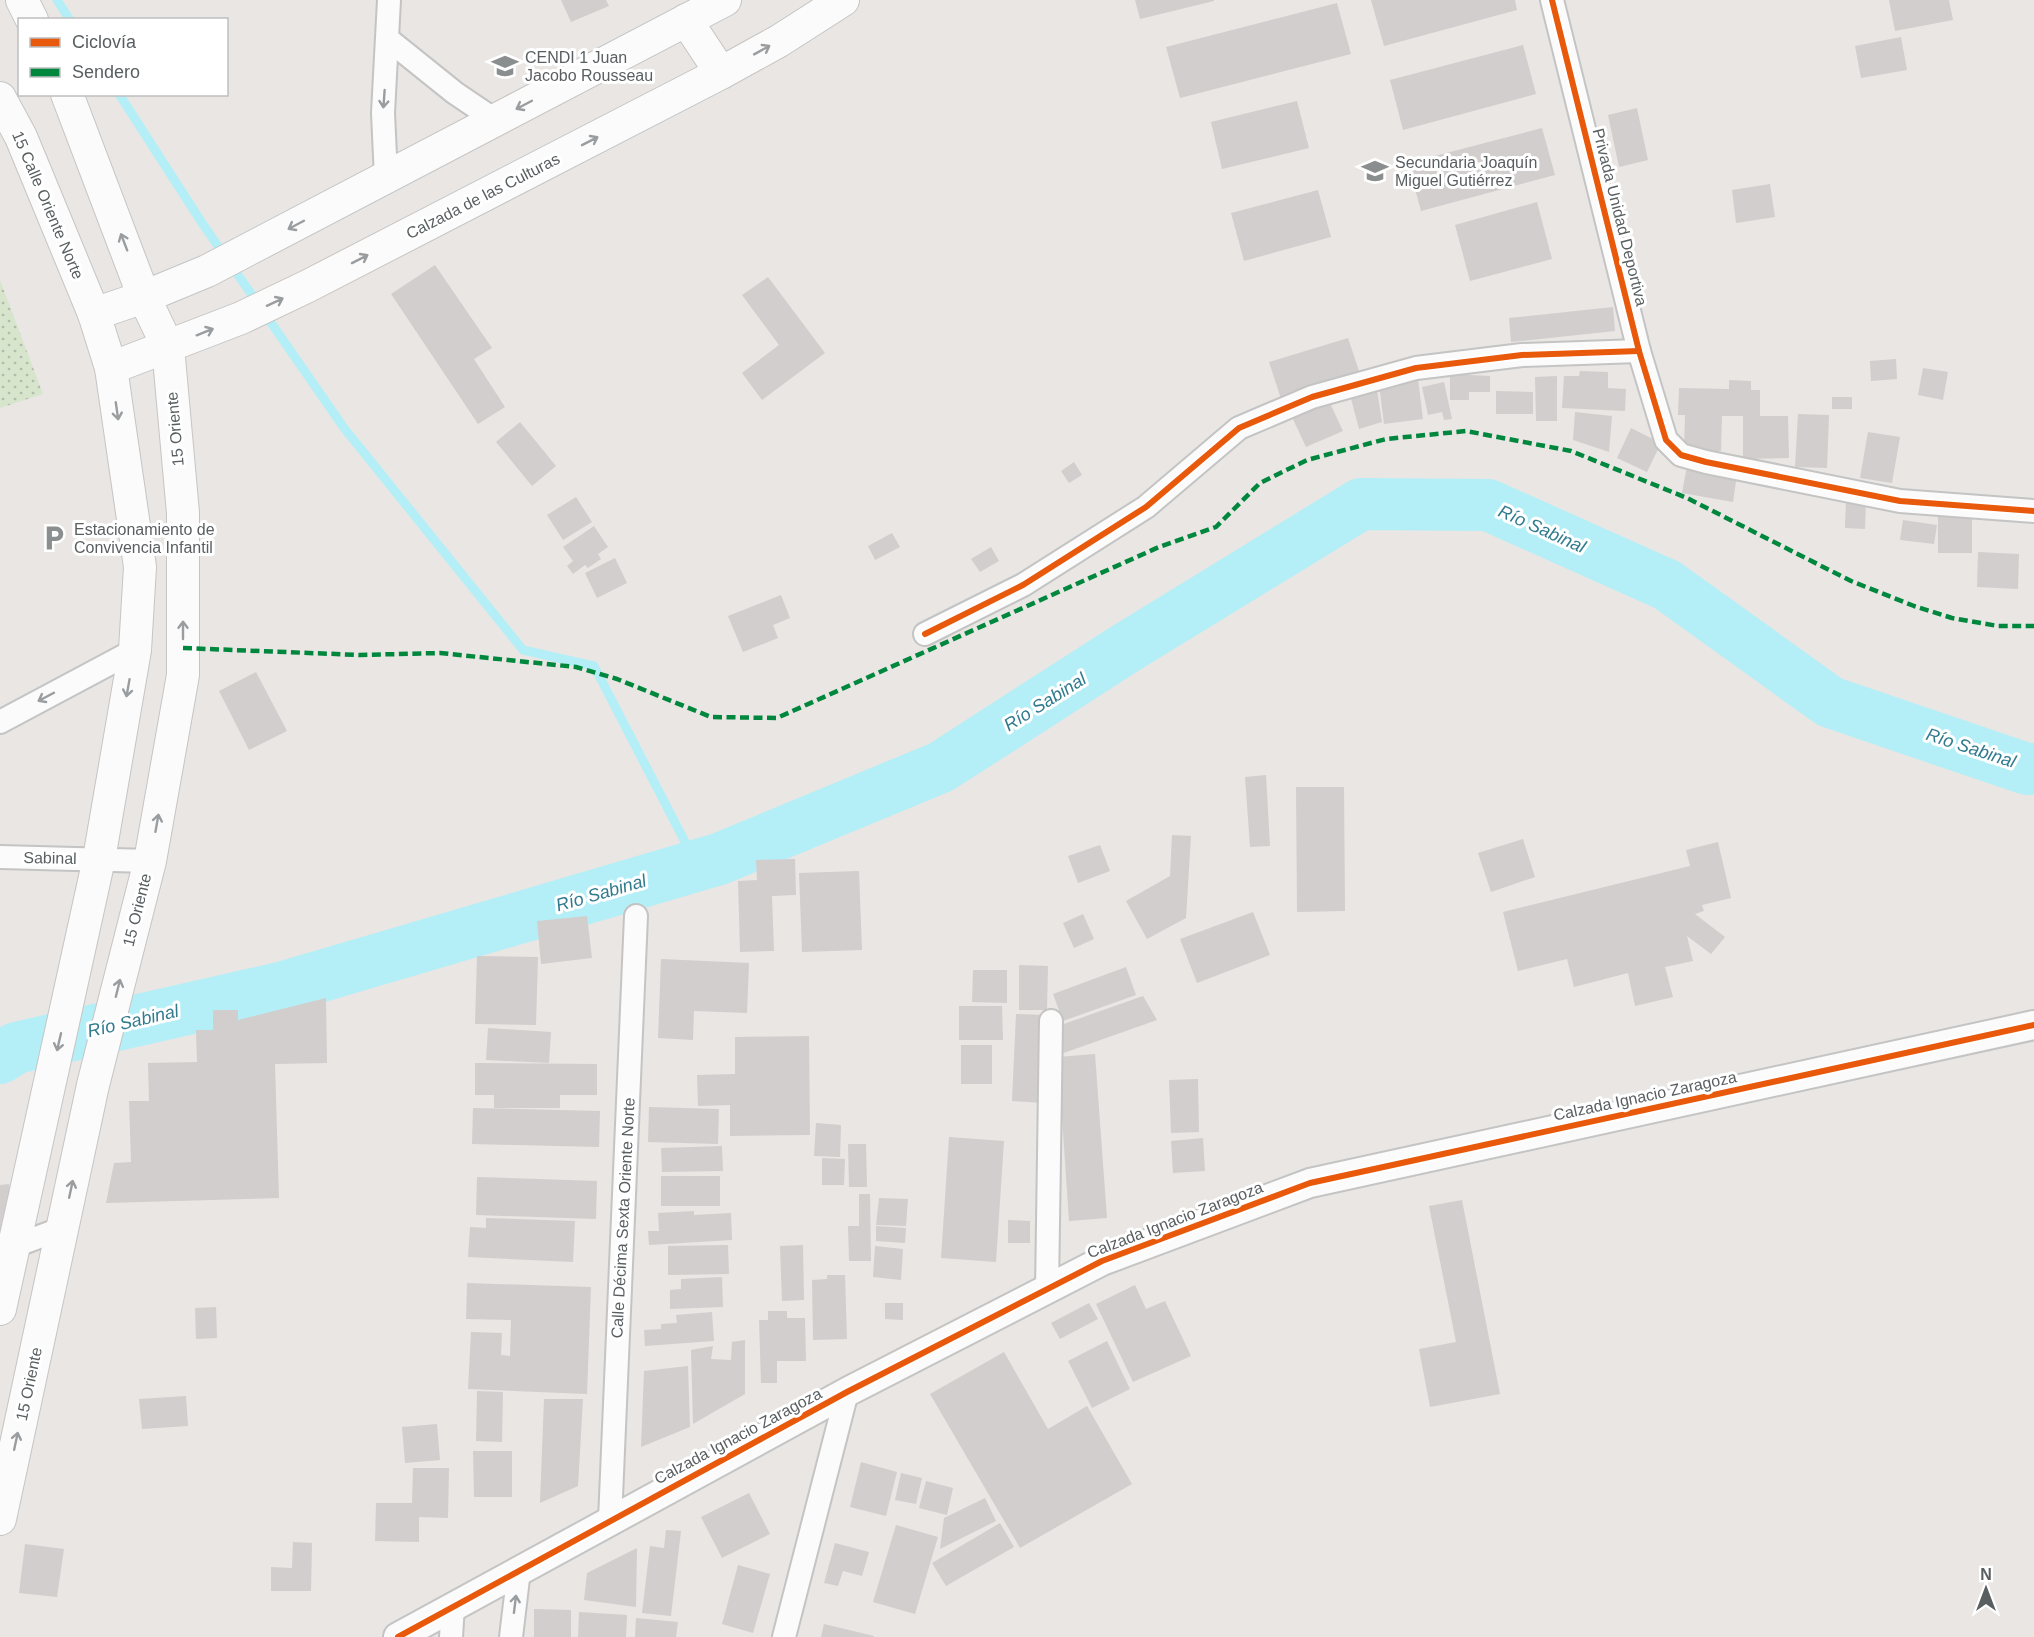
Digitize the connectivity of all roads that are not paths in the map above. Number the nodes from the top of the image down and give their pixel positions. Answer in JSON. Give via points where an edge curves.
{"nodes":[{"id":1,"x":22,"y":0,"type":"edge"},
{"id":2,"x":389,"y":0,"type":"edge"},
{"id":3,"x":725,"y":0,"type":"edge"},
{"id":4,"x":843,"y":0,"type":"edge"},
{"id":5,"x":1552,"y":0,"type":"edge"},
{"id":6,"x":31,"y":18,"type":"edge"},
{"id":7,"x":686,"y":20,"type":"junction"},
{"id":8,"x":389,"y":40,"type":"junction"},
{"id":9,"x":721,"y":73,"type":"junction"},
{"id":10,"x":68,"y":96,"type":"edge"},
{"id":11,"x":0,"y":98,"type":"edge"},
{"id":12,"x":495,"y":120,"type":"junction"},
{"id":13,"x":386,"y":178,"type":"junction"},
{"id":14,"x":144,"y":297,"type":"junction"},
{"id":15,"x":94,"y":314,"type":"junction"},
{"id":16,"x":168,"y":346,"type":"junction"},
{"id":17,"x":1639,"y":351,"type":"junction"},
{"id":18,"x":111,"y":368,"type":"junction"},
{"id":19,"x":2034,"y":511,"type":"edge"},
{"id":20,"x":925,"y":634,"type":"dead end"},
{"id":21,"x":135,"y":650,"type":"junction"},
{"id":22,"x":0,"y":722,"type":"edge"},
{"id":23,"x":0,"y":857,"type":"edge"},
{"id":24,"x":99,"y":859,"type":"junction"},
{"id":25,"x":150,"y":861,"type":"junction"},
{"id":26,"x":636,"y":916,"type":"dead end"},
{"id":27,"x":1051,"y":1021,"type":"dead end"},
{"id":28,"x":2034,"y":1025,"type":"edge"},
{"id":29,"x":63,"y":1228,"type":"junction"},
{"id":30,"x":6,"y":1249,"type":"edge"},
{"id":31,"x":1047,"y":1290,"type":"junction"},
{"id":32,"x":0,"y":1309,"type":"edge"},
{"id":33,"x":847,"y":1392,"type":"junction"},
{"id":34,"x":0,"y":1519,"type":"edge"},
{"id":35,"x":610,"y":1520,"type":"junction"},
{"id":36,"x":519,"y":1570,"type":"junction"},
{"id":37,"x":453,"y":1606,"type":"junction"},
{"id":38,"x":398,"y":1637,"type":"edge"},
{"id":39,"x":451,"y":1637,"type":"edge"},
{"id":40,"x":511,"y":1637,"type":"edge"},
{"id":41,"x":784,"y":1637,"type":"edge"}],
"edges":[{"from":1,"to":6,"type":"main road"},
{"from":2,"to":8,"type":"street"},
{"from":3,"to":7,"type":"main road"},
{"from":9,"to":4,"type":"main road","name":"Calzada de las Culturas","one_way":true},
{"from":5,"to":17,"type":"street","name":"Privada Unidad Deportiva"},
{"from":7,"to":9,"type":"main road"},
{"from":7,"to":12,"type":"main road","one_way":true},
{"from":8,"to":12,"type":"street"},
{"from":8,"to":13,"type":"street","one_way":true,"via":[[383,113]]},
{"from":16,"to":9,"type":"main road","name":"Calzada de las Culturas","one_way":true,"via":[[241,318],[308,286]]},
{"from":14,"to":10,"type":"main road","one_way":true},
{"from":11,"to":15,"type":"main road","name":"15 Calle Oriente Norte","via":[[21,137]]},
{"from":12,"to":13,"type":"main road"},
{"from":13,"to":14,"type":"main road","one_way":true,"via":[[207,271]]},
{"from":14,"to":15,"type":"main road"},
{"from":14,"to":16,"type":"main road","name":"15 Oriente"},
{"from":15,"to":18,"type":"main road"},
{"from":16,"to":18,"type":"main road","name":"Calzada de las Culturas"},
{"from":25,"to":16,"type":"main road","name":"15 Oriente","one_way":true,"via":[[183,675],[183,513]]},
{"from":17,"to":19,"type":"street","name":"Privada Unidad Deportiva","via":[[1666,440],[1680,455],[1900,501]]},
{"from":17,"to":20,"type":"street","via":[[1522,355],[1416,368],[1312,397],[1239,428],[1146,507],[1023,585]]},
{"from":18,"to":21,"type":"main road","one_way":true,"via":[[140,567]]},
{"from":21,"to":22,"type":"street","one_way":true},
{"from":21,"to":24,"type":"main road","one_way":true},
{"from":23,"to":24,"type":"street","name":"Sabinal"},
{"from":24,"to":25,"type":"street","name":"Sabinal"},
{"from":24,"to":30,"type":"main road","one_way":true,"via":[[51,1079]]},
{"from":29,"to":25,"type":"main road","name":"15 Oriente","one_way":true,"via":[[93,1085]]},
{"from":26,"to":35,"type":"street","name":"Calle Décima Sexta Oriente Norte"},
{"from":27,"to":31,"type":"street"},
{"from":28,"to":31,"type":"street","name":"Calzada Ignacio Zaragoza","via":[[1310,1183],[1102,1261]]},
{"from":29,"to":30,"type":"street"},
{"from":34,"to":29,"type":"main road","name":"15 Oriente","one_way":true},
{"from":30,"to":32,"type":"main road"},
{"from":31,"to":33,"type":"street","name":"Calzada Ignacio Zaragoza"},
{"from":33,"to":35,"type":"street","name":"Calzada Ignacio Zaragoza"},
{"from":33,"to":41,"type":"street"},
{"from":35,"to":36,"type":"street","name":"Calzada Ignacio Zaragoza"},
{"from":36,"to":37,"type":"street","name":"Calzada Ignacio Zaragoza"},
{"from":40,"to":36,"type":"street","one_way":true},
{"from":37,"to":38,"type":"street","name":"Calzada Ignacio Zaragoza"},
{"from":37,"to":39,"type":"street"}]}
